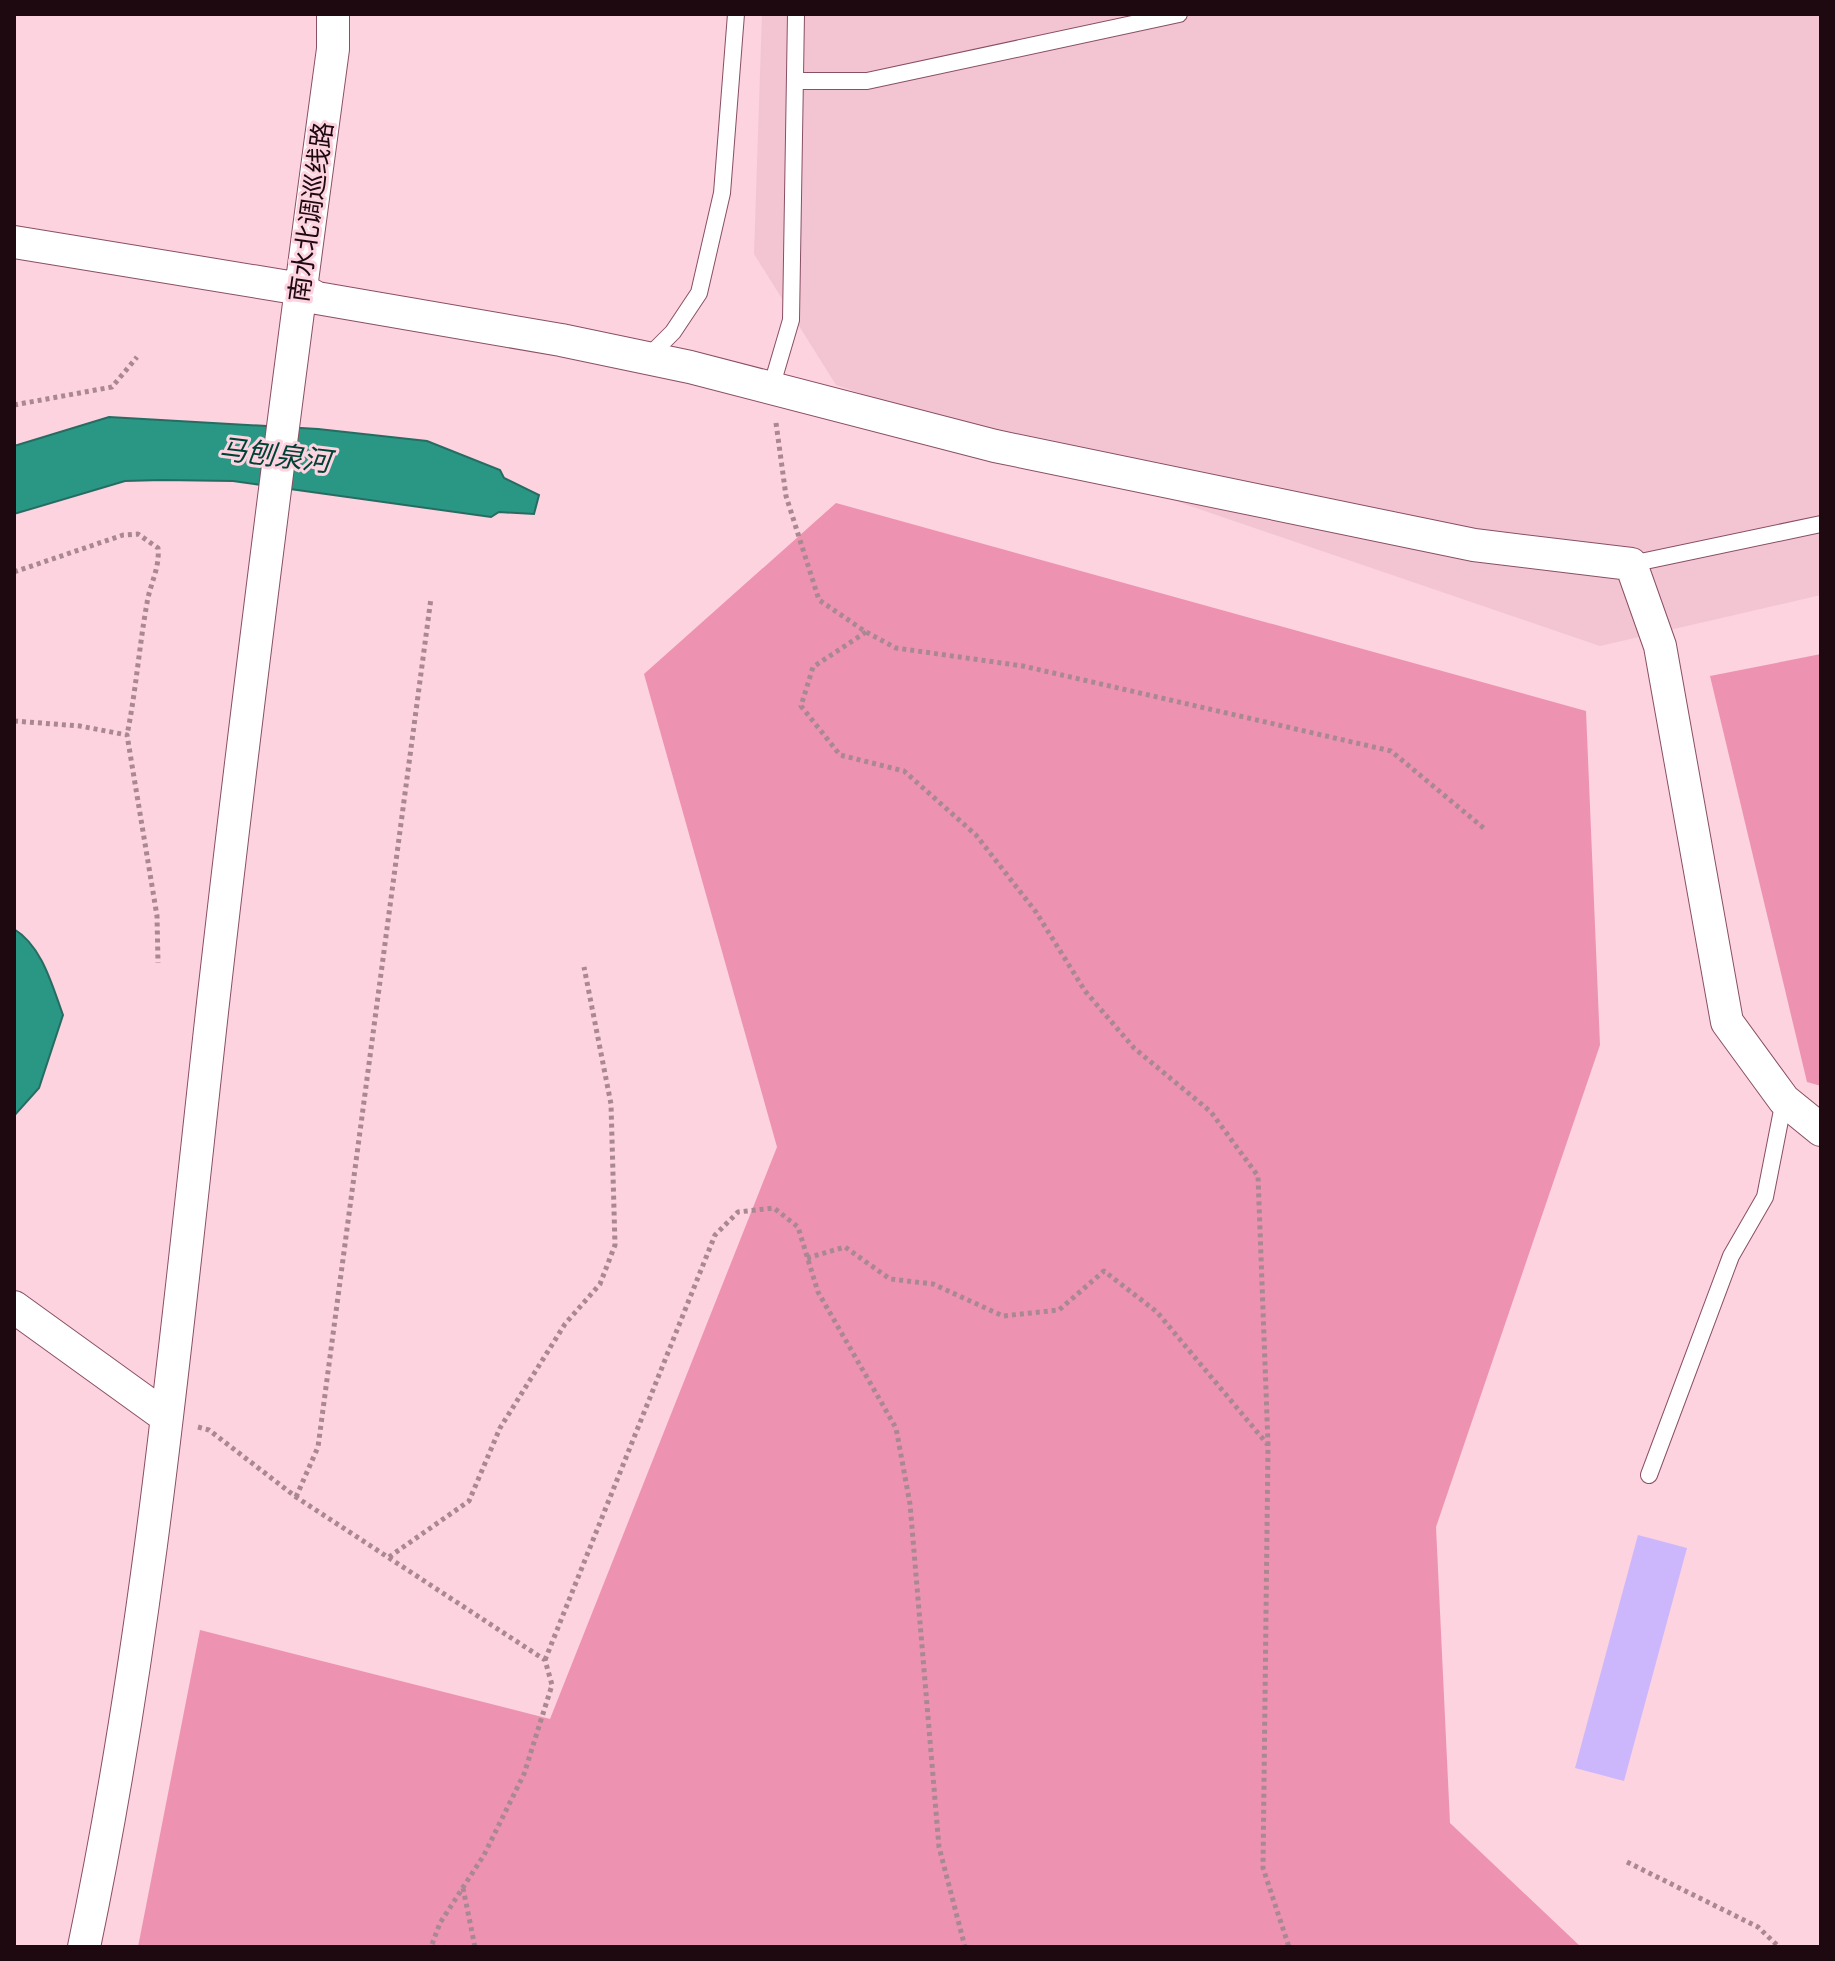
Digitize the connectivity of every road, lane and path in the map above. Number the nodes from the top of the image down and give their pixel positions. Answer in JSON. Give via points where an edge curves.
{"nodes":[{"id":1,"x":333,"y":14,"type":"edge"},
{"id":2,"x":736,"y":14,"type":"edge"},
{"id":3,"x":796,"y":14,"type":"edge"},
{"id":4,"x":1179,"y":14,"type":"edge"},
{"id":5,"x":795,"y":81,"type":"junction"},
{"id":6,"x":14,"y":242,"type":"edge"},
{"id":7,"x":301,"y":289,"type":"junction"},
{"id":8,"x":137,"y":357,"type":"dead end"},
{"id":9,"x":647,"y":358,"type":"junction"},
{"id":10,"x":771,"y":388,"type":"junction"},
{"id":11,"x":14,"y":405,"type":"edge"},
{"id":12,"x":1821,"y":524,"type":"edge"},
{"id":13,"x":1631,"y":564,"type":"junction"},
{"id":14,"x":14,"y":572,"type":"edge"},
{"id":15,"x":431,"y":598,"type":"dead end"},
{"id":16,"x":866,"y":632,"type":"junction"},
{"id":17,"x":14,"y":721,"type":"edge"},
{"id":18,"x":127,"y":735,"type":"junction"},
{"id":19,"x":1486,"y":830,"type":"dead end"},
{"id":20,"x":158,"y":963,"type":"dead end"},
{"id":21,"x":584,"y":967,"type":"dead end"},
{"id":22,"x":1784,"y":1100,"type":"junction"},
{"id":23,"x":1821,"y":1130,"type":"edge"},
{"id":24,"x":807,"y":1258,"type":"junction"},
{"id":25,"x":14,"y":1307,"type":"edge"},
{"id":26,"x":165,"y":1416,"type":"junction"},
{"id":27,"x":1268,"y":1445,"type":"junction"},
{"id":28,"x":1649,"y":1475,"type":"dead end"},
{"id":29,"x":296,"y":1497,"type":"junction"},
{"id":30,"x":389,"y":1557,"type":"junction"},
{"id":31,"x":545,"y":1660,"type":"junction"},
{"id":32,"x":1627,"y":1862,"type":"dead end"},
{"id":33,"x":463,"y":1887,"type":"junction"},
{"id":34,"x":84,"y":1947,"type":"edge"},
{"id":35,"x":431,"y":1947,"type":"edge"},
{"id":36,"x":475,"y":1947,"type":"edge"},
{"id":37,"x":968,"y":1947,"type":"edge"},
{"id":38,"x":1289,"y":1947,"type":"edge"},
{"id":39,"x":1779,"y":1947,"type":"edge"}],
"edges":[{"from":1,"to":7,"type":"street","name":"南水北调巡线路","via":[[333,49]]},
{"from":2,"to":9,"type":"lane","via":[[722,193],[699,293],[673,332]]},
{"from":3,"to":5,"type":"lane"},
{"from":4,"to":5,"type":"lane","via":[[867,81]]},
{"from":5,"to":10,"type":"lane","via":[[791,320]]},
{"from":6,"to":7,"type":"street"},
{"from":7,"to":9,"type":"street","via":[[317,298]]},
{"from":7,"to":26,"type":"street","name":"南水北调巡线路"},
{"from":8,"to":11,"type":"path","via":[[112,387]]},
{"from":9,"to":10,"type":"street"},
{"from":10,"to":13,"type":"street","via":[[995,446],[1474,545]]},
{"from":10,"to":16,"type":"path","via":[[786,496],[819,600]]},
{"from":12,"to":13,"type":"lane"},
{"from":13,"to":22,"type":"street","via":[[1660,646],[1727,1022]]},
{"from":14,"to":18,"type":"path","via":[[123,535],[138,534],[158,548]]},
{"from":15,"to":29,"type":"path","via":[[318,1447]]},
{"from":16,"to":19,"type":"path","via":[[896,648],[1023,666],[1391,751]]},
{"from":16,"to":27,"type":"path","via":[[813,667],[801,706],[840,755],[904,771],[976,835],[1036,912],[1085,991],[1134,1048],[1211,1112],[1258,1176]]},
{"from":17,"to":18,"type":"path"},
{"from":18,"to":20,"type":"path","via":[[157,916]]},
{"from":21,"to":30,"type":"path","via":[[611,1104],[615,1245],[600,1284],[565,1324],[500,1428],[469,1501]]},
{"from":22,"to":23,"type":"street"},
{"from":22,"to":28,"type":"lane","via":[[1765,1197],[1731,1256]]},
{"from":24,"to":27,"type":"path","via":[[845,1247],[890,1279],[933,1284],[1003,1316],[1059,1310],[1104,1271],[1157,1312]]},
{"from":24,"to":31,"type":"path","via":[[798,1227],[774,1208],[738,1212],[715,1235]]},
{"from":24,"to":37,"type":"path","via":[[818,1292],[896,1428],[910,1504],[939,1847]]},
{"from":25,"to":26,"type":"street"},
{"from":26,"to":29,"type":"path","via":[[209,1430]]},
{"from":26,"to":34,"type":"street","name":"南水北调巡线路","via":[[105,1844]]},
{"from":27,"to":38,"type":"path","via":[[1263,1868]]},
{"from":29,"to":30,"type":"path"},
{"from":30,"to":31,"type":"path"},
{"from":31,"to":33,"type":"path","via":[[552,1685],[524,1774]]},
{"from":32,"to":39,"type":"path","via":[[1758,1927]]},
{"from":33,"to":35,"type":"path"},
{"from":33,"to":36,"type":"path"}]}
